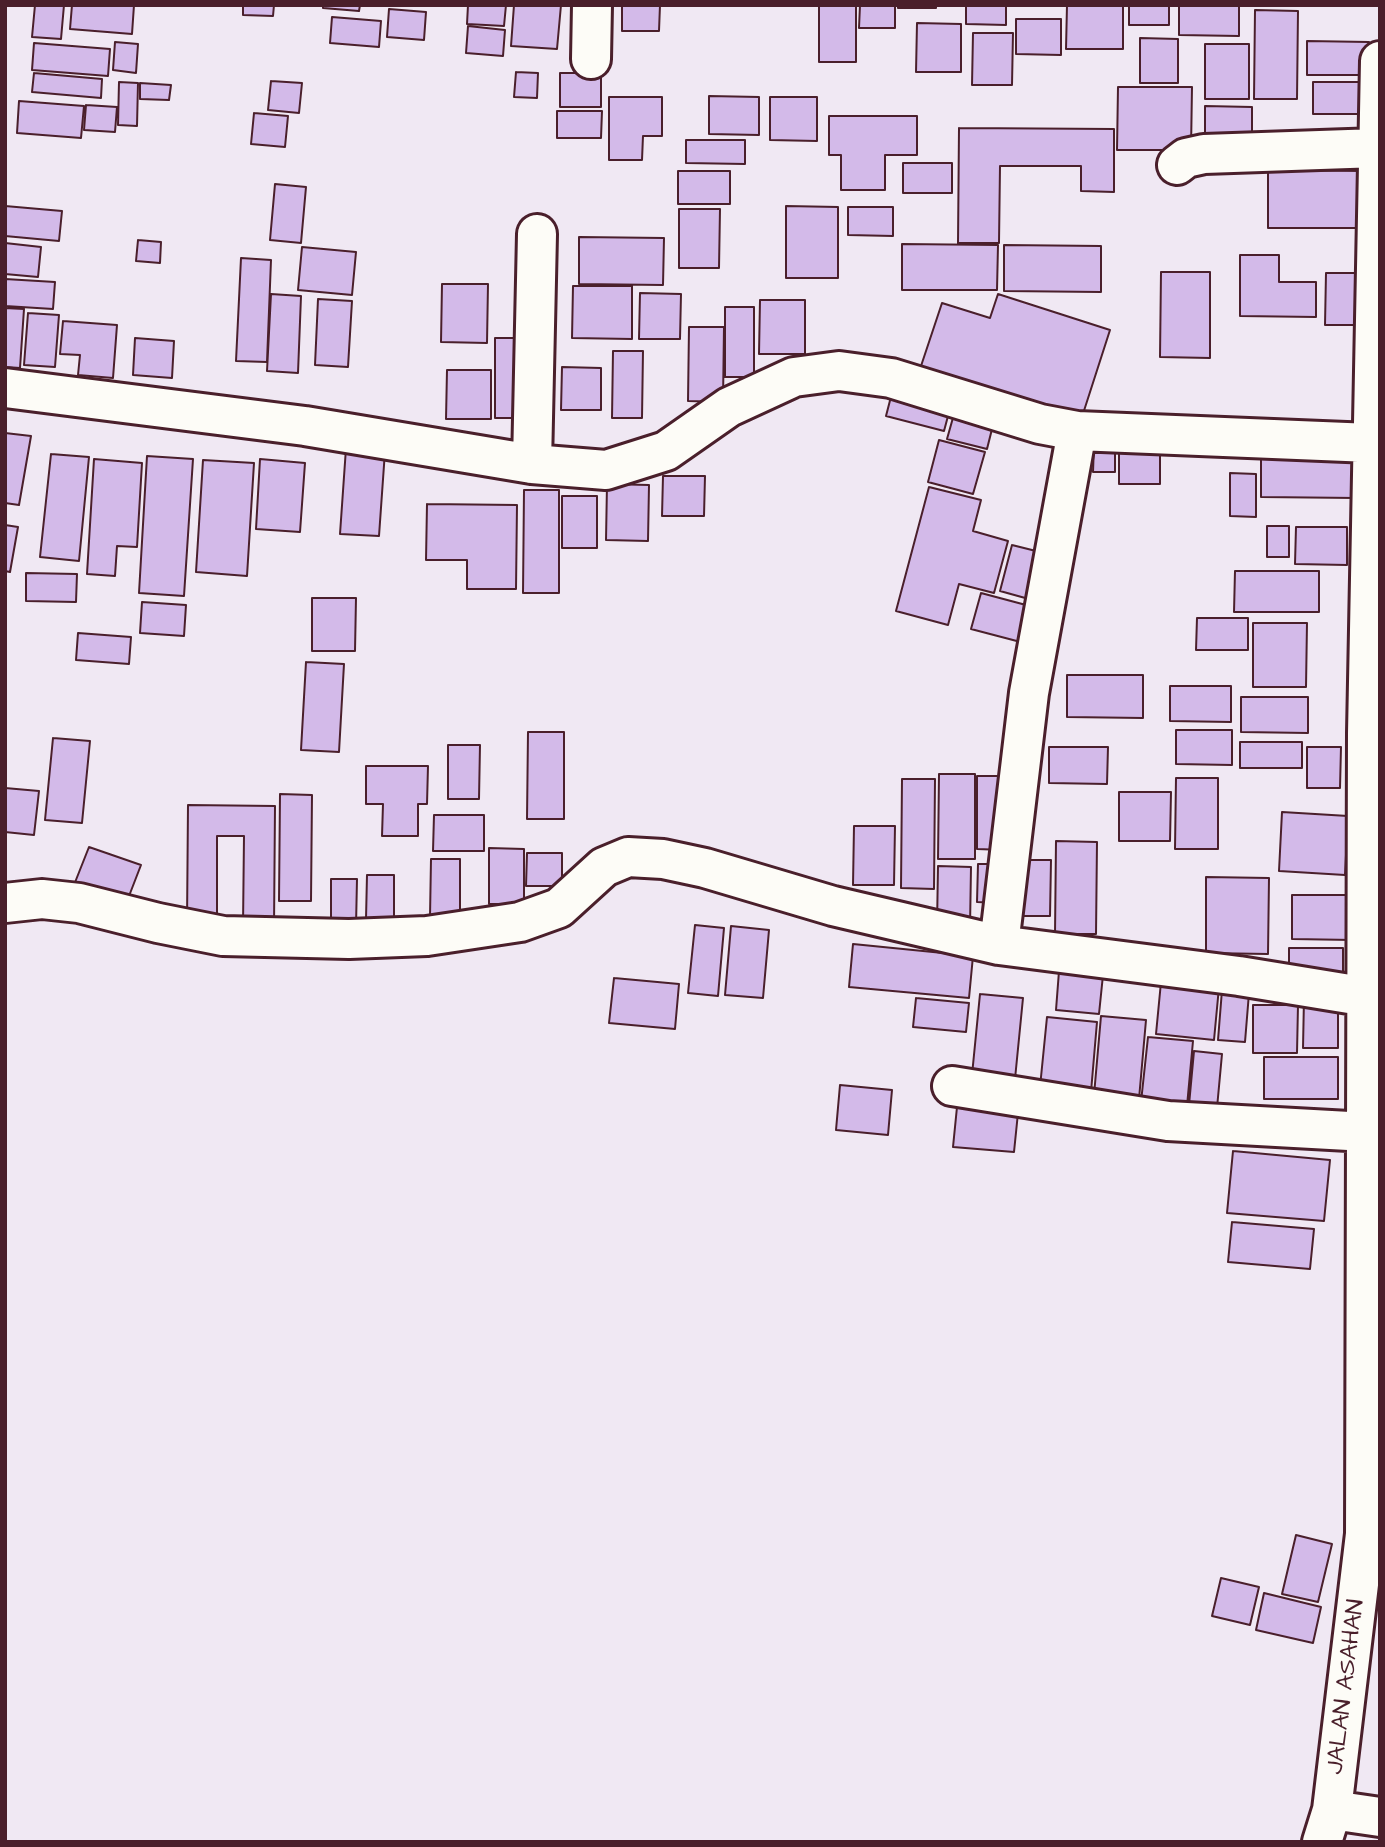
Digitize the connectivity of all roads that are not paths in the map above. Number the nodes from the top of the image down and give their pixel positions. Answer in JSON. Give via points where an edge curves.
{"nodes":[{"id":1,"x":592,"y":5,"type":"edge"},
{"id":2,"x":591,"y":60,"type":"dead end"},
{"id":3,"x":1380,"y":61,"type":"edge"},
{"id":4,"x":1378,"y":148,"type":"junction"},
{"id":5,"x":1177,"y":165,"type":"dead end"},
{"id":6,"x":537,"y":234,"type":"dead end"},
{"id":7,"x":1378,"y":242,"type":"edge"},
{"id":8,"x":5,"y":388,"type":"edge"},
{"id":9,"x":1371,"y":443,"type":"junction"},
{"id":10,"x":1071,"y":461,"type":"junction"},
{"id":11,"x":532,"y":464,"type":"junction"},
{"id":12,"x":1373,"y":733,"type":"edge"},
{"id":13,"x":5,"y":903,"type":"edge"},
{"id":14,"x":999,"y":945,"type":"junction"},
{"id":15,"x":1373,"y":998,"type":"edge"},
{"id":16,"x":952,"y":1086,"type":"dead end"},
{"id":17,"x":1367,"y":1132,"type":"junction"},
{"id":18,"x":1380,"y":1817,"type":"edge"},
{"id":19,"x":1327,"y":1826,"type":"edge"}],
"edges":[{"from":1,"to":2,"type":"street"},
{"from":3,"to":4,"type":"street","name":"JALAN ASAHAN"},
{"from":4,"to":5,"type":"street","via":[[1204,154]]},
{"from":4,"to":7,"type":"street","name":"JALAN ASAHAN"},
{"from":6,"to":11,"type":"street"},
{"from":7,"to":9,"type":"street","name":"JALAN ASAHAN"},
{"from":8,"to":11,"type":"street","via":[[305,426]]},
{"from":9,"to":10,"type":"street"},
{"from":9,"to":12,"type":"street","name":"JALAN ASAHAN"},
{"from":10,"to":11,"type":"street","via":[[1040,424],[891,378],[839,372],[794,377],[729,407],[666,451],[606,470]]},
{"from":10,"to":14,"type":"street","via":[[1030,693]]},
{"from":12,"to":15,"type":"street","name":"JALAN ASAHAN"},
{"from":13,"to":14,"type":"street","via":[[42,898],[79,902],[223,936],[428,936],[520,922],[559,908],[616,862],[663,859]]},
{"from":14,"to":15,"type":"street"},
{"from":15,"to":17,"type":"street","name":"JALAN ASAHAN"},
{"from":16,"to":17,"type":"street","via":[[1168,1121]]},
{"from":17,"to":19,"type":"street","name":"JALAN ASAHAN","via":[[1365,1534]]},
{"from":18,"to":19,"type":"street"}]}
